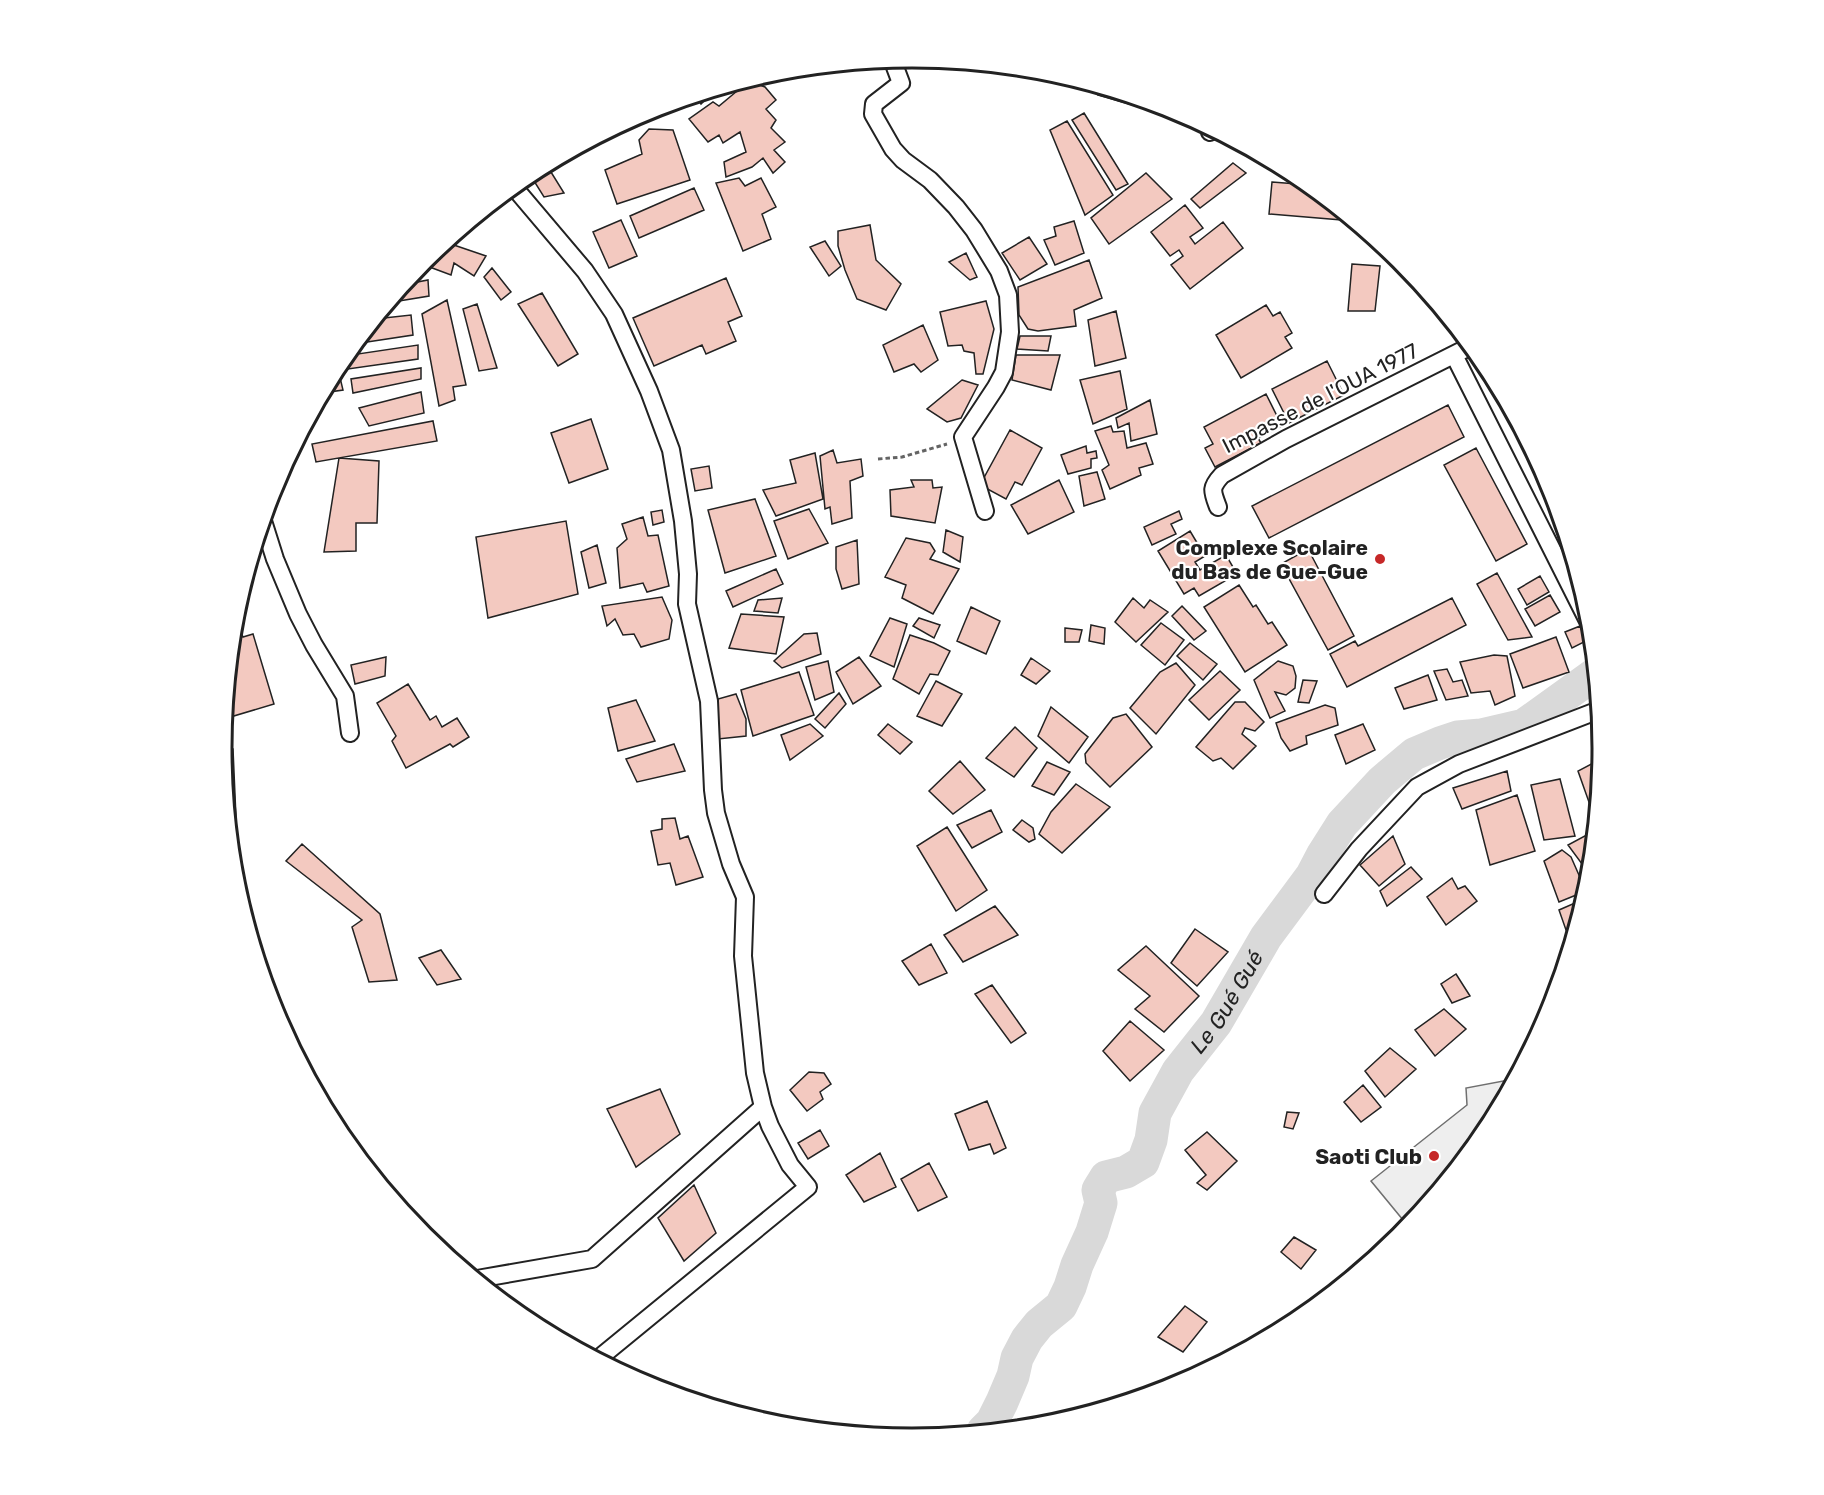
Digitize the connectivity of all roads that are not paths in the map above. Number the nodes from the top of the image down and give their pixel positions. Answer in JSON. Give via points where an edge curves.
{"nodes":[{"id":1,"x":896,"y":68,"type":"edge"},
{"id":2,"x":519,"y":193,"type":"edge"},
{"id":3,"x":1463,"y":350,"type":"edge"},
{"id":4,"x":1454,"y":355,"type":"junction"},
{"id":5,"x":1218,"y":507,"type":"dead end"},
{"id":6,"x":985,"y":512,"type":"dead end"},
{"id":7,"x":267,"y":533,"type":"edge"},
{"id":8,"x":1574,"y":593,"type":"edge"},
{"id":9,"x":1591,"y":713,"type":"edge"},
{"id":10,"x":350,"y":733,"type":"dead end"},
{"id":11,"x":1324,"y":894,"type":"dead end"},
{"id":12,"x":763,"y":1107,"type":"junction"},
{"id":13,"x":486,"y":1277,"type":"edge"},
{"id":14,"x":605,"y":1354,"type":"edge"}],
"edges":[{"from":1,"to":6,"type":"street","via":[[902,83],[874,104],[873,114],[892,149],[930,180],[975,230],[1008,295],[1010,332],[1004,372],[963,437]]},
{"from":2,"to":12,"type":"street","via":[[609,305],[671,450],[681,502],[687,604],[709,701],[716,813],[745,897],[744,965],[755,1073]]},
{"from":3,"to":4,"type":"street","name":"Impasse de l'OUA 1977"},
{"from":4,"to":5,"type":"street","name":"Impasse de l'OUA 1977","via":[[1222,475],[1212,492]]},
{"from":4,"to":8,"type":"street"},
{"from":7,"to":10,"type":"street","via":[[298,614],[345,696]]},
{"from":9,"to":11,"type":"street","via":[[1459,764],[1417,787],[1359,849]]},
{"from":12,"to":13,"type":"street","via":[[592,1259]]},
{"from":12,"to":14,"type":"street","via":[[790,1165],[808,1187]]}]}
